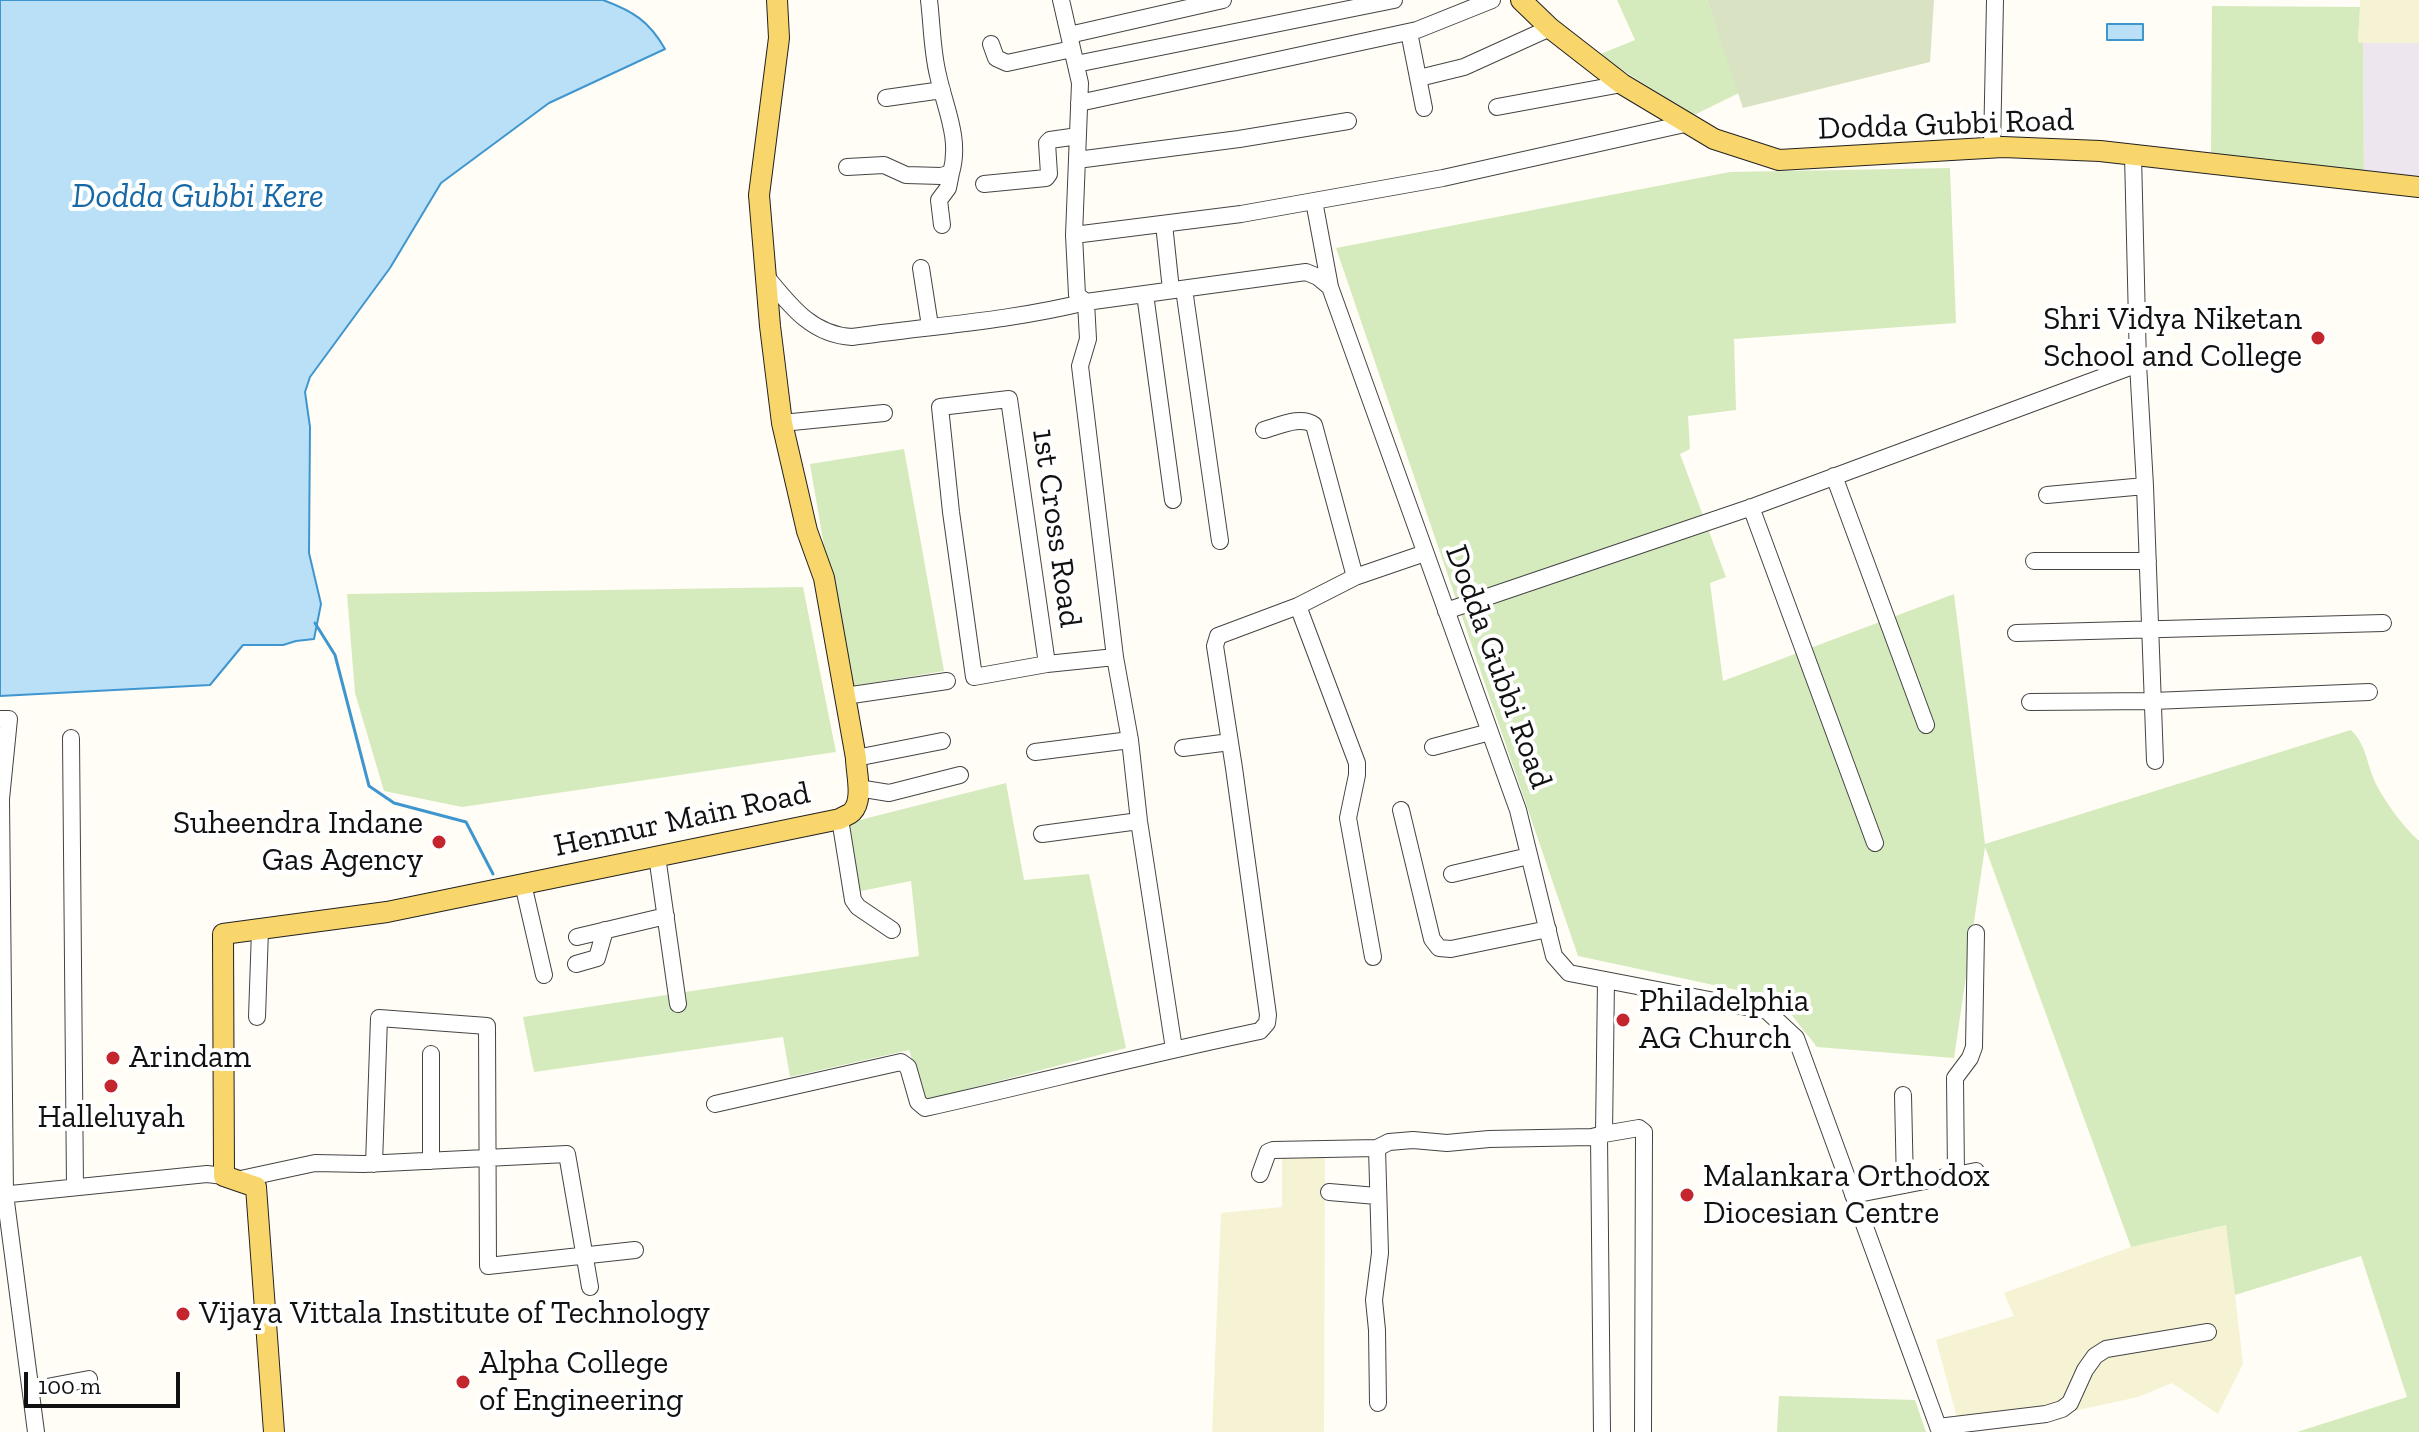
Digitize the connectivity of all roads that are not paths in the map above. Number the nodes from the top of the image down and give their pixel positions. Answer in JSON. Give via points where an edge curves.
{"nodes":[{"id":1,"x":777,"y":0,"type":"edge"},
{"id":2,"x":929,"y":0,"type":"edge"},
{"id":3,"x":1062,"y":0,"type":"edge"},
{"id":4,"x":1223,"y":0,"type":"edge"},
{"id":5,"x":1394,"y":0,"type":"edge"},
{"id":6,"x":1492,"y":0,"type":"edge"},
{"id":7,"x":1521,"y":0,"type":"edge"},
{"id":8,"x":1995,"y":0,"type":"edge"},
{"id":9,"x":1550,"y":28,"type":"junction"},
{"id":10,"x":1409,"y":32,"type":"junction"},
{"id":11,"x":991,"y":44,"type":"dead end"},
{"id":12,"x":1072,"y":50,"type":"junction"},
{"id":13,"x":1419,"y":78,"type":"junction"},
{"id":14,"x":1622,"y":84,"type":"junction"},
{"id":15,"x":942,"y":90,"type":"junction"},
{"id":16,"x":886,"y":98,"type":"dead end"},
{"id":17,"x":1079,"y":103,"type":"junction"},
{"id":18,"x":1497,"y":107,"type":"dead end"},
{"id":19,"x":1424,"y":108,"type":"dead end"},
{"id":20,"x":1348,"y":121,"type":"dead end"},
{"id":21,"x":1689,"y":123,"type":"junction"},
{"id":22,"x":1078,"y":136,"type":"junction"},
{"id":23,"x":1992,"y":148,"type":"junction"},
{"id":24,"x":2133,"y":155,"type":"junction"},
{"id":25,"x":1077,"y":160,"type":"junction"},
{"id":26,"x":847,"y":167,"type":"dead end"},
{"id":27,"x":951,"y":173,"type":"junction"},
{"id":28,"x":984,"y":184,"type":"dead end"},
{"id":29,"x":2419,"y":187,"type":"edge"},
{"id":30,"x":1314,"y":201,"type":"junction"},
{"id":31,"x":1164,"y":224,"type":"junction"},
{"id":32,"x":942,"y":225,"type":"dead end"},
{"id":33,"x":1074,"y":235,"type":"junction"},
{"id":34,"x":921,"y":268,"type":"dead end"},
{"id":35,"x":765,"y":275,"type":"junction"},
{"id":36,"x":1330,"y":287,"type":"junction"},
{"id":37,"x":1178,"y":289,"type":"junction"},
{"id":38,"x":1145,"y":294,"type":"junction"},
{"id":39,"x":1086,"y":302,"type":"junction"},
{"id":40,"x":930,"y":326,"type":"junction"},
{"id":41,"x":2138,"y":364,"type":"junction"},
{"id":42,"x":884,"y":413,"type":"dead end"},
{"id":43,"x":782,"y":423,"type":"junction"},
{"id":44,"x":1264,"y":430,"type":"dead end"},
{"id":45,"x":1834,"y":476,"type":"junction"},
{"id":46,"x":2145,"y":486,"type":"junction"},
{"id":47,"x":2047,"y":495,"type":"dead end"},
{"id":48,"x":1173,"y":500,"type":"dead end"},
{"id":49,"x":1751,"y":507,"type":"junction"},
{"id":50,"x":1220,"y":541,"type":"dead end"},
{"id":51,"x":1425,"y":553,"type":"junction"},
{"id":52,"x":2034,"y":561,"type":"dead end"},
{"id":53,"x":2148,"y":561,"type":"junction"},
{"id":54,"x":1355,"y":577,"type":"junction"},
{"id":55,"x":1298,"y":606,"type":"junction"},
{"id":56,"x":1446,"y":611,"type":"junction"},
{"id":57,"x":2383,"y":623,"type":"dead end"},
{"id":58,"x":2151,"y":630,"type":"junction"},
{"id":59,"x":2016,"y":633,"type":"dead end"},
{"id":60,"x":1115,"y":657,"type":"junction"},
{"id":61,"x":1047,"y":664,"type":"junction"},
{"id":62,"x":947,"y":681,"type":"dead end"},
{"id":63,"x":2369,"y":692,"type":"dead end"},
{"id":64,"x":845,"y":696,"type":"junction"},
{"id":65,"x":2153,"y":701,"type":"junction"},
{"id":66,"x":2030,"y":702,"type":"dead end"},
{"id":67,"x":0,"y":719,"type":"edge"},
{"id":68,"x":1926,"y":725,"type":"dead end"},
{"id":69,"x":1490,"y":732,"type":"junction"},
{"id":70,"x":71,"y":738,"type":"dead end"},
{"id":71,"x":1130,"y":740,"type":"junction"},
{"id":72,"x":942,"y":741,"type":"dead end"},
{"id":73,"x":1230,"y":742,"type":"junction"},
{"id":74,"x":1433,"y":747,"type":"dead end"},
{"id":75,"x":1183,"y":748,"type":"dead end"},
{"id":76,"x":1035,"y":752,"type":"dead end"},
{"id":77,"x":856,"y":758,"type":"junction"},
{"id":78,"x":2155,"y":761,"type":"dead end"},
{"id":79,"x":960,"y":775,"type":"dead end"},
{"id":80,"x":858,"y":788,"type":"junction"},
{"id":81,"x":0,"y":799,"type":"edge"},
{"id":82,"x":1401,"y":810,"type":"dead end"},
{"id":83,"x":840,"y":819,"type":"junction"},
{"id":84,"x":1139,"y":821,"type":"junction"},
{"id":85,"x":1042,"y":834,"type":"dead end"},
{"id":86,"x":1875,"y":843,"type":"dead end"},
{"id":87,"x":657,"y":856,"type":"junction"},
{"id":88,"x":1529,"y":856,"type":"junction"},
{"id":89,"x":1,"y":867,"type":"edge"},
{"id":90,"x":1452,"y":874,"type":"dead end"},
{"id":91,"x":523,"y":884,"type":"junction"},
{"id":92,"x":666,"y":916,"type":"junction"},
{"id":93,"x":1548,"y":929,"type":"junction"},
{"id":94,"x":260,"y":930,"type":"junction"},
{"id":95,"x":605,"y":930,"type":"junction"},
{"id":96,"x":892,"y":930,"type":"dead end"},
{"id":97,"x":1976,"y":933,"type":"dead end"},
{"id":98,"x":1,"y":934,"type":"edge"},
{"id":99,"x":577,"y":937,"type":"dead end"},
{"id":100,"x":1373,"y":957,"type":"dead end"},
{"id":101,"x":576,"y":964,"type":"dead end"},
{"id":102,"x":544,"y":975,"type":"dead end"},
{"id":103,"x":1606,"y":980,"type":"junction"},
{"id":104,"x":678,"y":1004,"type":"dead end"},
{"id":105,"x":257,"y":1017,"type":"dead end"},
{"id":106,"x":1174,"y":1049,"type":"junction"},
{"id":107,"x":431,"y":1054,"type":"dead end"},
{"id":108,"x":1903,"y":1095,"type":"dead end"},
{"id":109,"x":715,"y":1104,"type":"dead end"},
{"id":110,"x":1602,"y":1135,"type":"junction"},
{"id":111,"x":1377,"y":1148,"type":"junction"},
{"id":112,"x":486,"y":1158,"type":"junction"},
{"id":113,"x":431,"y":1161,"type":"junction"},
{"id":114,"x":374,"y":1164,"type":"junction"},
{"id":115,"x":1976,"y":1171,"type":"dead end"},
{"id":116,"x":1260,"y":1174,"type":"dead end"},
{"id":117,"x":1956,"y":1175,"type":"junction"},
{"id":118,"x":230,"y":1178,"type":"junction"},
{"id":119,"x":1905,"y":1185,"type":"junction"},
{"id":120,"x":75,"y":1187,"type":"junction"},
{"id":121,"x":1329,"y":1192,"type":"dead end"},
{"id":122,"x":2,"y":1195,"type":"edge"},
{"id":123,"x":1853,"y":1195,"type":"junction"},
{"id":124,"x":1377,"y":1196,"type":"junction"},
{"id":125,"x":635,"y":1250,"type":"dead end"},
{"id":126,"x":584,"y":1257,"type":"junction"},
{"id":127,"x":590,"y":1287,"type":"dead end"},
{"id":128,"x":2208,"y":1332,"type":"dead end"},
{"id":129,"x":89,"y":1379,"type":"dead end"},
{"id":130,"x":31,"y":1390,"type":"junction"},
{"id":131,"x":1378,"y":1403,"type":"dead end"},
{"id":132,"x":1939,"y":1430,"type":"edge"},
{"id":133,"x":36,"y":1432,"type":"edge"},
{"id":134,"x":274,"y":1432,"type":"edge"},
{"id":135,"x":1602,"y":1432,"type":"edge"},
{"id":136,"x":1643,"y":1432,"type":"edge"}],
"edges":[{"from":1,"to":35,"type":"main road","via":[[779,38],[759,195]]},
{"from":2,"to":15,"type":"street"},
{"from":3,"to":12,"type":"street"},
{"from":4,"to":12,"type":"street"},
{"from":5,"to":12,"type":"street"},
{"from":6,"to":10,"type":"street"},
{"from":7,"to":9,"type":"main road","name":"Dodda Gubbi Road"},
{"from":8,"to":23,"type":"street"},
{"from":9,"to":13,"type":"street","via":[[1464,67]]},
{"from":9,"to":14,"type":"main road","name":"Dodda Gubbi Road"},
{"from":10,"to":13,"type":"street"},
{"from":10,"to":17,"type":"street"},
{"from":11,"to":12,"type":"street","via":[[996,58],[1007,63]]},
{"from":12,"to":17,"type":"street"},
{"from":13,"to":19,"type":"street"},
{"from":14,"to":18,"type":"street"},
{"from":14,"to":21,"type":"main road","name":"Dodda Gubbi Road"},
{"from":15,"to":16,"type":"street"},
{"from":15,"to":27,"type":"street","via":[[953,132]]},
{"from":17,"to":22,"type":"street"},
{"from":20,"to":25,"type":"street"},
{"from":21,"to":23,"type":"main road","name":"Dodda Gubbi Road","via":[[1714,139],[1779,160]]},
{"from":21,"to":30,"type":"street"},
{"from":22,"to":25,"type":"street"},
{"from":22,"to":28,"type":"street","via":[[1047,143],[1046,178]]},
{"from":23,"to":24,"type":"main road","name":"Dodda Gubbi Road"},
{"from":24,"to":29,"type":"main road","name":"Dodda Gubbi Road"},
{"from":24,"to":41,"type":"street"},
{"from":25,"to":33,"type":"street"},
{"from":26,"to":27,"type":"street","via":[[884,165],[906,175]]},
{"from":27,"to":32,"type":"street","via":[[939,200]]},
{"from":30,"to":31,"type":"street"},
{"from":30,"to":36,"type":"street","name":"Dodda Gubbi Road"},
{"from":31,"to":33,"type":"street"},
{"from":31,"to":37,"type":"street"},
{"from":33,"to":39,"type":"street","via":[[1075,284],[1077,295]]},
{"from":34,"to":40,"type":"street"},
{"from":35,"to":40,"type":"street","via":[[802,316],[832,335]]},
{"from":35,"to":43,"type":"main road"},
{"from":36,"to":37,"type":"street","via":[[1306,272]]},
{"from":36,"to":51,"type":"street","name":"Dodda Gubbi Road"},
{"from":37,"to":38,"type":"street"},
{"from":37,"to":50,"type":"street"},
{"from":38,"to":39,"type":"street"},
{"from":38,"to":48,"type":"street"},
{"from":39,"to":40,"type":"street"},
{"from":39,"to":60,"type":"street","via":[[1088,339],[1080,366]]},
{"from":41,"to":45,"type":"street"},
{"from":41,"to":46,"type":"street"},
{"from":42,"to":43,"type":"street"},
{"from":43,"to":64,"type":"main road","via":[[807,531],[824,578]]},
{"from":44,"to":54,"type":"street","via":[[1301,420],[1314,425]]},
{"from":45,"to":49,"type":"street"},
{"from":45,"to":68,"type":"street"},
{"from":46,"to":47,"type":"street"},
{"from":46,"to":53,"type":"street"},
{"from":49,"to":56,"type":"street"},
{"from":49,"to":86,"type":"street"},
{"from":51,"to":54,"type":"street"},
{"from":51,"to":56,"type":"street","name":"Dodda Gubbi Road"},
{"from":52,"to":53,"type":"street"},
{"from":53,"to":58,"type":"street"},
{"from":54,"to":55,"type":"street"},
{"from":55,"to":73,"type":"street","via":[[1215,640]]},
{"from":55,"to":100,"type":"street","via":[[1357,763],[1348,818]]},
{"from":56,"to":69,"type":"street","name":"Dodda Gubbi Road"},
{"from":57,"to":58,"type":"street"},
{"from":58,"to":59,"type":"street"},
{"from":58,"to":65,"type":"street"},
{"from":60,"to":61,"type":"street"},
{"from":60,"to":71,"type":"street"},
{"from":61,"to":61,"type":"street","name":"1st Cross Road","via":[[1009,399],[940,407],[974,677]]},
{"from":62,"to":64,"type":"street"},
{"from":63,"to":65,"type":"street"},
{"from":64,"to":77,"type":"main road"},
{"from":65,"to":66,"type":"street"},
{"from":65,"to":78,"type":"street"},
{"from":67,"to":81,"type":"street","via":[[9,719]]},
{"from":69,"to":74,"type":"street"},
{"from":69,"to":88,"type":"street","name":"Dodda Gubbi Road"},
{"from":70,"to":120,"type":"street"},
{"from":71,"to":76,"type":"street"},
{"from":71,"to":84,"type":"street"},
{"from":72,"to":77,"type":"street"},
{"from":73,"to":75,"type":"street"},
{"from":73,"to":106,"type":"street","via":[[1267,1023],[1260,1031]]},
{"from":77,"to":80,"type":"main road"},
{"from":79,"to":80,"type":"street","via":[[889,793]]},
{"from":80,"to":83,"type":"main road","name":"Hennur Main Road","via":[[852,812]]},
{"from":81,"to":89,"type":"street"},
{"from":82,"to":93,"type":"street","via":[[1432,939],[1439,948]]},
{"from":83,"to":87,"type":"main road","name":"Hennur Main Road"},
{"from":83,"to":96,"type":"street","via":[[853,900]]},
{"from":84,"to":85,"type":"street"},
{"from":84,"to":106,"type":"street"},
{"from":87,"to":91,"type":"main road","name":"Hennur Main Road"},
{"from":87,"to":92,"type":"street"},
{"from":88,"to":90,"type":"street"},
{"from":88,"to":93,"type":"street","name":"Dodda Gubbi Road"},
{"from":89,"to":98,"type":"street"},
{"from":91,"to":94,"type":"main road","name":"Hennur Main Road","via":[[387,912]]},
{"from":91,"to":102,"type":"street"},
{"from":92,"to":95,"type":"street"},
{"from":92,"to":104,"type":"street"},
{"from":93,"to":103,"type":"street","name":"Dodda Gubbi Road","via":[[1554,956],[1569,973]]},
{"from":94,"to":105,"type":"street"},
{"from":94,"to":118,"type":"main road","name":"Hennur Main Road","via":[[223,934]]},
{"from":95,"to":99,"type":"street"},
{"from":95,"to":101,"type":"street","via":[[597,958]]},
{"from":97,"to":117,"type":"street","via":[[1974,1047],[1955,1078]]},
{"from":98,"to":122,"type":"street"},
{"from":103,"to":110,"type":"street"},
{"from":103,"to":123,"type":"street","name":"Dodda Gubbi Road","via":[[1767,1011],[1796,1038]]},
{"from":106,"to":109,"type":"street","via":[[925,1108],[901,1062]]},
{"from":107,"to":113,"type":"street"},
{"from":108,"to":119,"type":"street"},
{"from":110,"to":111,"type":"street","via":[[1413,1140]]},
{"from":110,"to":135,"type":"street"},
{"from":110,"to":136,"type":"street","via":[[1639,1128],[1644,1132]]},
{"from":111,"to":116,"type":"street","via":[[1273,1150]]},
{"from":111,"to":124,"type":"street"},
{"from":112,"to":113,"type":"street"},
{"from":112,"to":114,"type":"street","via":[[487,1026],[379,1018]]},
{"from":112,"to":126,"type":"street","via":[[567,1154]]},
{"from":112,"to":126,"type":"street","via":[[488,1266]]},
{"from":113,"to":114,"type":"street"},
{"from":114,"to":118,"type":"street","via":[[315,1163]]},
{"from":115,"to":117,"type":"street"},
{"from":117,"to":119,"type":"street"},
{"from":118,"to":120,"type":"street","via":[[207,1174]]},
{"from":118,"to":134,"type":"main road","via":[[256,1187]]},
{"from":119,"to":123,"type":"street"},
{"from":120,"to":122,"type":"street"},
{"from":121,"to":124,"type":"street"},
{"from":122,"to":130,"type":"street"},
{"from":123,"to":132,"type":"street","name":"Dodda Gubbi Road"},
{"from":124,"to":131,"type":"street"},
{"from":125,"to":126,"type":"street"},
{"from":126,"to":127,"type":"street"},
{"from":128,"to":132,"type":"street","via":[[2106,1349],[2095,1356],[2062,1409]]},
{"from":129,"to":130,"type":"street"},
{"from":130,"to":133,"type":"street"}]}
